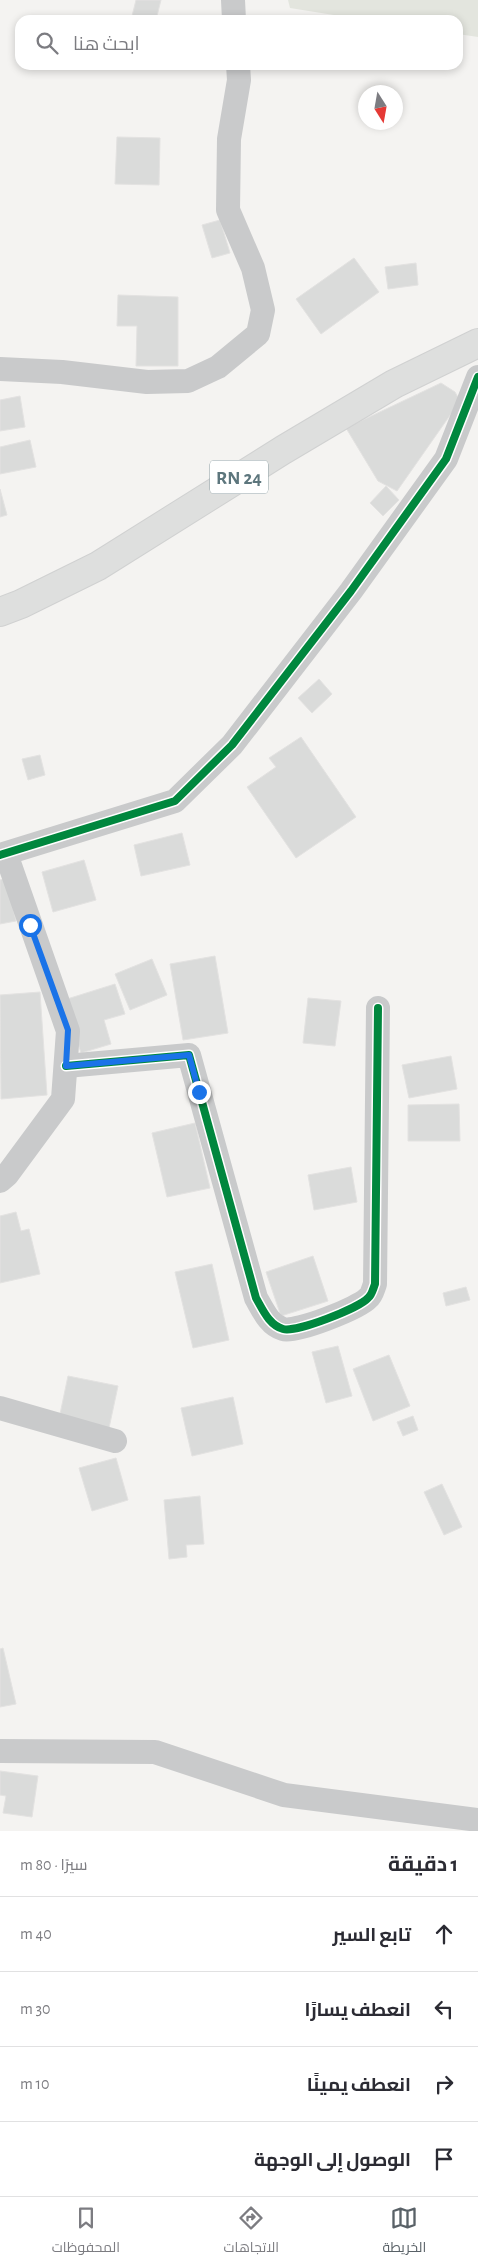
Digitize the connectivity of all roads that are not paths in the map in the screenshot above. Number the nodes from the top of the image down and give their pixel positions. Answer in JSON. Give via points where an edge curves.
{"nodes":[{"id":1,"x":233,"y":0,"type":"edge"},
{"id":2,"x":234,"y":15,"type":"edge"},
{"id":3,"x":238,"y":70,"type":"edge"},
{"id":4,"x":478,"y":343,"type":"edge"},
{"id":5,"x":0,"y":369,"type":"edge"},
{"id":6,"x":478,"y":377,"type":"edge"},
{"id":7,"x":0,"y":612,"type":"edge"},
{"id":8,"x":3,"y":854,"type":"edge"},
{"id":9,"x":378,"y":1008,"type":"dead end"},
{"id":10,"x":66,"y":1066,"type":"junction"},
{"id":11,"x":0,"y":1180,"type":"edge"},
{"id":12,"x":0,"y":1408,"type":"edge"},
{"id":13,"x":115,"y":1441,"type":"dead end"},
{"id":14,"x":0,"y":1751,"type":"edge"},
{"id":15,"x":478,"y":1820,"type":"edge"}],
"edges":[{"from":1,"to":2,"type":"street"},
{"from":3,"to":5,"type":"street","via":[[229,139],[228,210],[253,268],[263,310],[258,334],[218,367],[188,381],[147,382]]},
{"from":4,"to":7,"type":"main road","number":"RN 24","via":[[394,384],[98,566]]},
{"from":6,"to":8,"type":"street","via":[[446,459],[351,591],[232,745],[175,801]]},
{"from":8,"to":10,"type":"street","via":[[68,1030]]},
{"from":9,"to":10,"type":"street","via":[[375,1284],[369,1297],[357,1307],[299,1328],[284,1330],[269,1321],[256,1298],[189,1055]]},
{"from":10,"to":11,"type":"street","via":[[63,1099],[8,1176]]},
{"from":12,"to":13,"type":"street"},
{"from":14,"to":15,"type":"street","via":[[155,1752],[284,1795]]}]}
